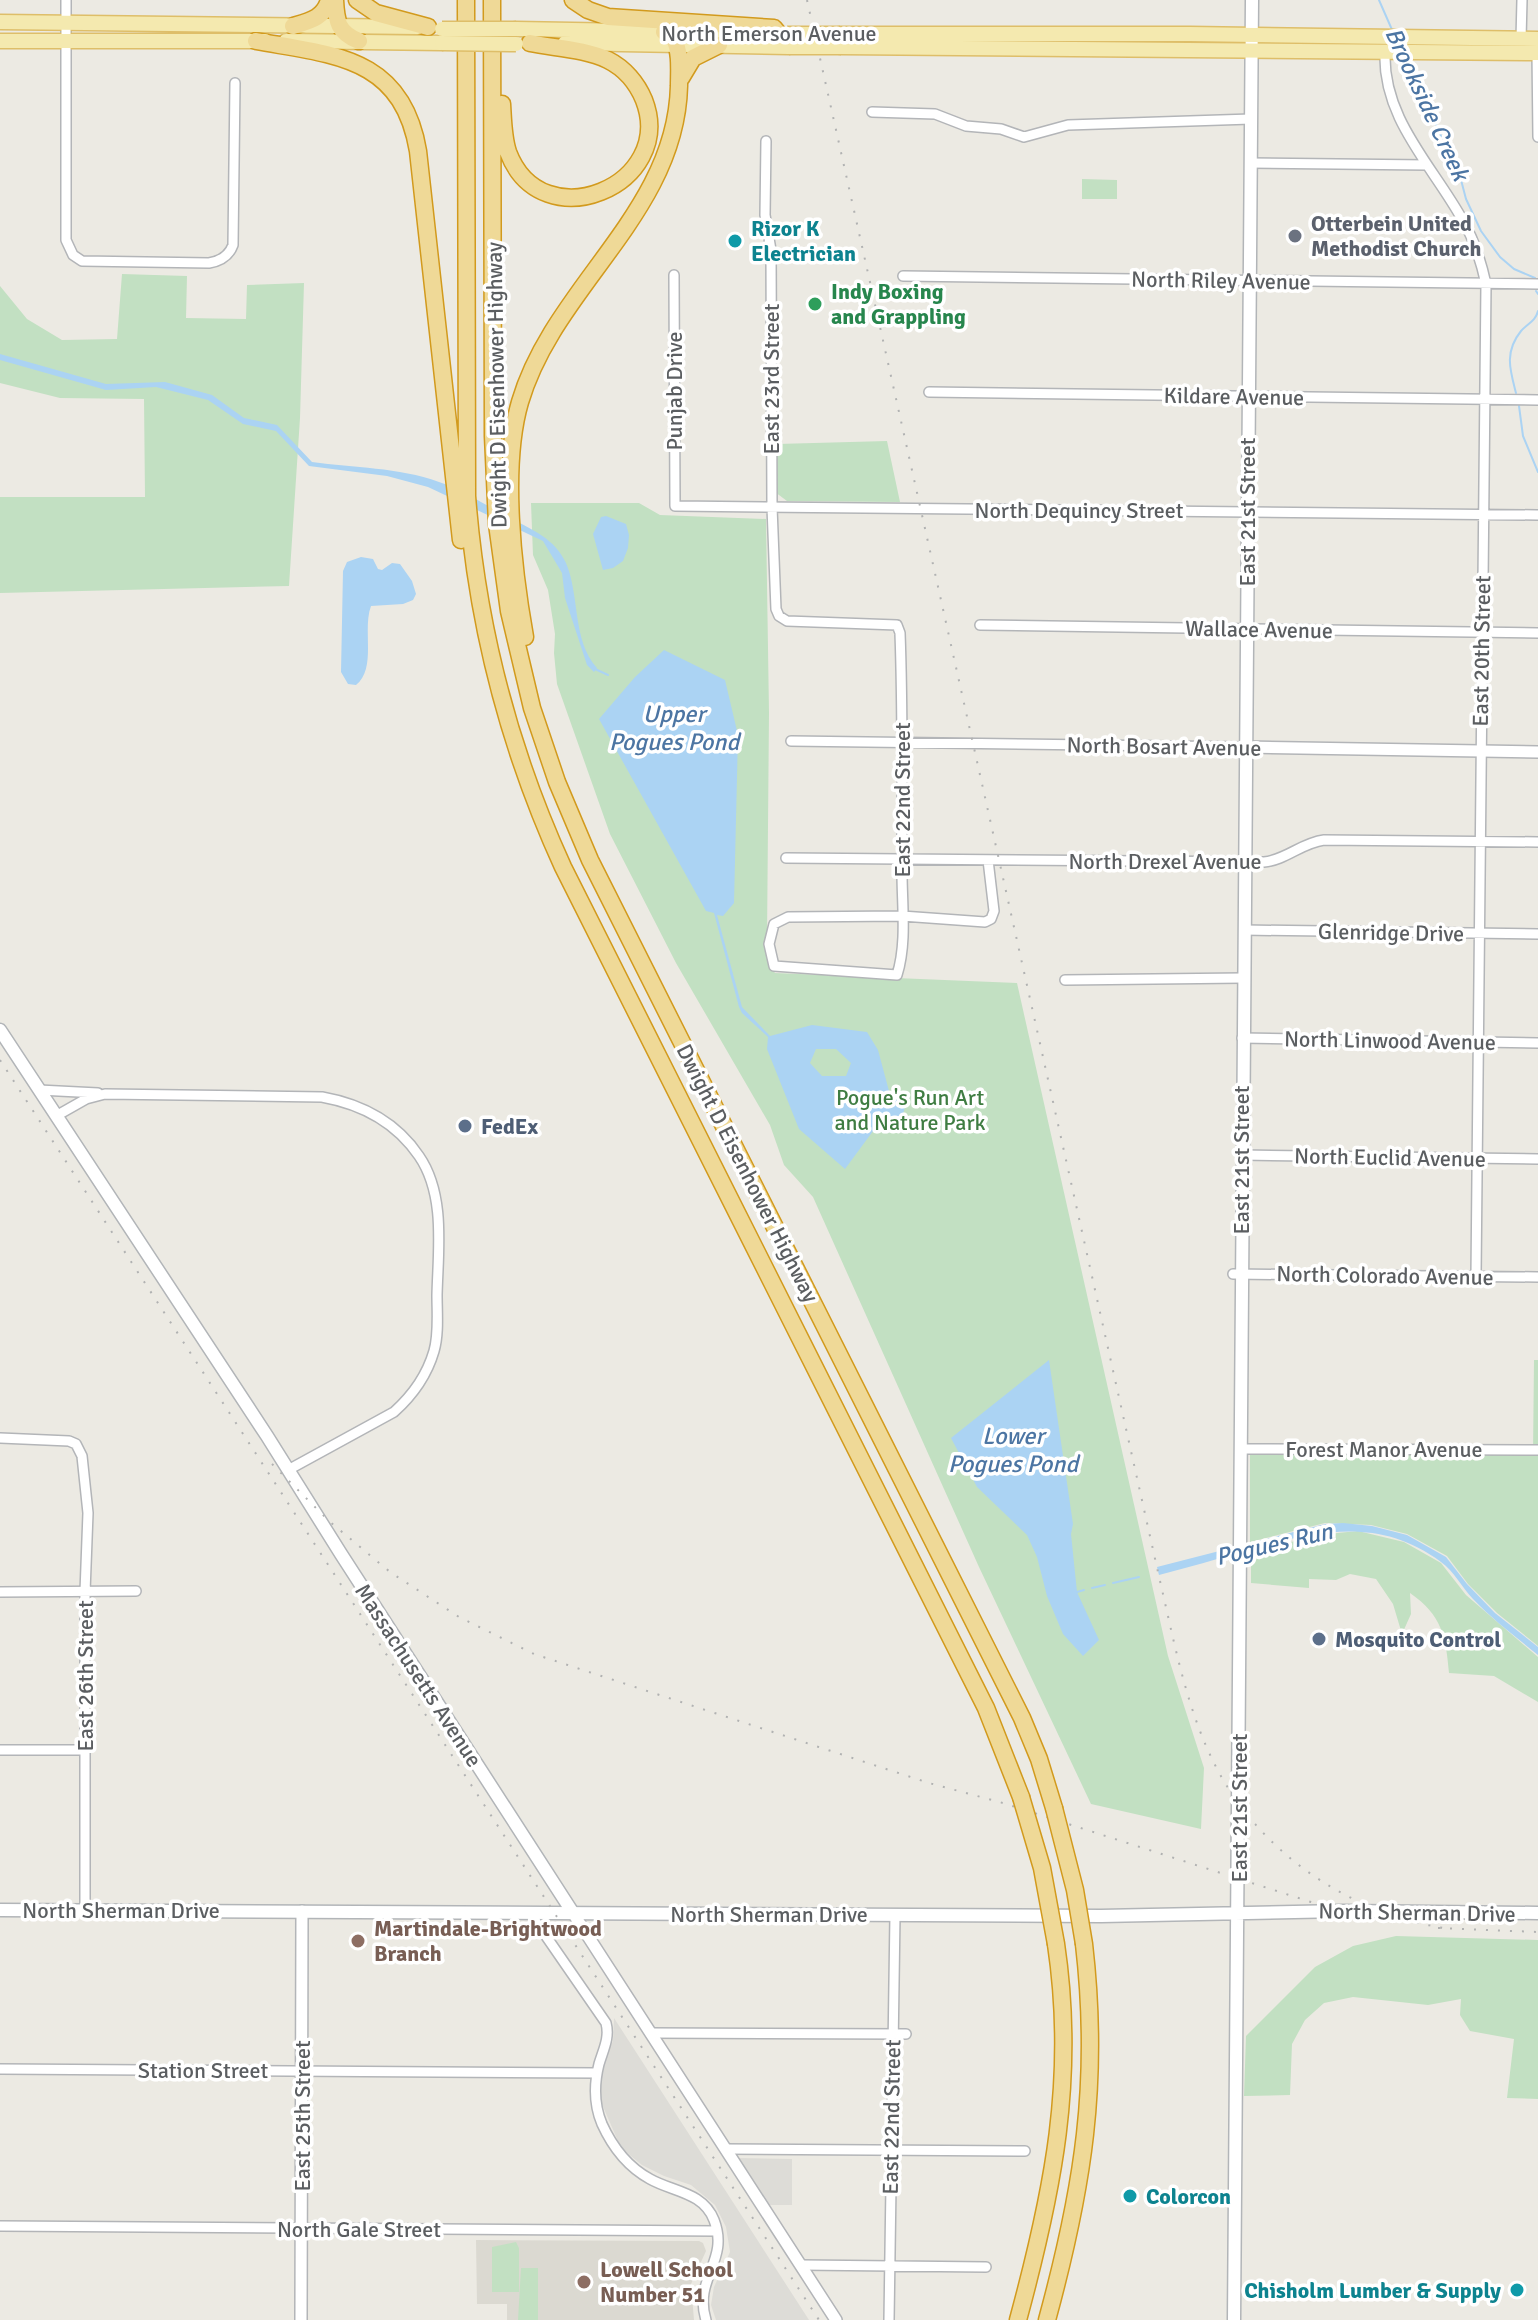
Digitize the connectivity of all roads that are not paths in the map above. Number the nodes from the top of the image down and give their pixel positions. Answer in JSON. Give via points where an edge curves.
{"nodes":[{"id":1,"x":66,"y":0,"type":"edge"},
{"id":2,"x":332,"y":0,"type":"edge"},
{"id":3,"x":357,"y":0,"type":"edge"},
{"id":4,"x":455,"y":0,"type":"edge"},
{"id":5,"x":466,"y":0,"type":"edge"},
{"id":6,"x":493,"y":0,"type":"edge"},
{"id":7,"x":573,"y":0,"type":"edge"},
{"id":8,"x":1252,"y":0,"type":"edge"},
{"id":9,"x":1522,"y":0,"type":"edge"},
{"id":10,"x":0,"y":22,"type":"edge"},
{"id":11,"x":293,"y":26,"type":"junction"},
{"id":12,"x":339,"y":27,"type":"junction"},
{"id":13,"x":67,"y":32,"type":"junction"},
{"id":14,"x":664,"y":32,"type":"junction"},
{"id":15,"x":437,"y":33,"type":"junction"},
{"id":16,"x":785,"y":38,"type":"junction"},
{"id":17,"x":521,"y":39,"type":"junction"},
{"id":18,"x":1521,"y":39,"type":"junction"},
{"id":19,"x":1538,"y":39,"type":"edge"},
{"id":20,"x":0,"y":41,"type":"edge"},
{"id":21,"x":256,"y":41,"type":"junction"},
{"id":22,"x":359,"y":41,"type":"junction"},
{"id":23,"x":1252,"y":42,"type":"junction"},
{"id":24,"x":677,"y":44,"type":"junction"},
{"id":25,"x":719,"y":45,"type":"junction"},
{"id":26,"x":1387,"y":47,"type":"junction"},
{"id":27,"x":1538,"y":53,"type":"edge"},
{"id":28,"x":235,"y":83,"type":"dead end"},
{"id":29,"x":679,"y":83,"type":"junction"},
{"id":30,"x":872,"y":112,"type":"dead end"},
{"id":31,"x":1251,"y":119,"type":"junction"},
{"id":32,"x":1538,"y":137,"type":"edge"},
{"id":33,"x":766,"y":141,"type":"dead end"},
{"id":34,"x":466,"y":146,"type":"junction"},
{"id":35,"x":1250,"y":163,"type":"junction"},
{"id":36,"x":1427,"y":165,"type":"junction"},
{"id":37,"x":674,"y":275,"type":"dead end"},
{"id":38,"x":903,"y":276,"type":"dead end"},
{"id":39,"x":1249,"y":280,"type":"junction"},
{"id":40,"x":1486,"y":284,"type":"junction"},
{"id":41,"x":1538,"y":284,"type":"edge"},
{"id":42,"x":929,"y":392,"type":"dead end"},
{"id":43,"x":1248,"y":396,"type":"junction"},
{"id":44,"x":1485,"y":399,"type":"junction"},
{"id":45,"x":1538,"y":400,"type":"edge"},
{"id":46,"x":459,"y":467,"type":"junction"},
{"id":47,"x":675,"y":506,"type":"joint"},
{"id":48,"x":772,"y":507,"type":"junction"},
{"id":49,"x":1247,"y":511,"type":"junction"},
{"id":50,"x":1483,"y":515,"type":"junction"},
{"id":51,"x":1537,"y":515,"type":"edge"},
{"id":52,"x":506,"y":544,"type":"junction"},
{"id":53,"x":897,"y":625,"type":"joint"},
{"id":54,"x":980,"y":625,"type":"dead end"},
{"id":55,"x":1246,"y":628,"type":"junction"},
{"id":56,"x":1481,"y":632,"type":"junction"},
{"id":57,"x":1538,"y":633,"type":"edge"},
{"id":58,"x":791,"y":741,"type":"dead end"},
{"id":59,"x":904,"y":742,"type":"junction"},
{"id":60,"x":1246,"y":747,"type":"junction"},
{"id":61,"x":1480,"y":751,"type":"junction"},
{"id":62,"x":1538,"y":752,"type":"edge"},
{"id":63,"x":1479,"y":842,"type":"junction"},
{"id":64,"x":1538,"y":842,"type":"edge"},
{"id":65,"x":786,"y":858,"type":"dead end"},
{"id":66,"x":902,"y":859,"type":"junction"},
{"id":67,"x":988,"y":860,"type":"junction"},
{"id":68,"x":1245,"y":862,"type":"junction"},
{"id":69,"x":902,"y":916,"type":"junction"},
{"id":70,"x":1244,"y":930,"type":"junction"},
{"id":71,"x":1478,"y":934,"type":"junction"},
{"id":72,"x":1538,"y":934,"type":"edge"},
{"id":73,"x":1243,"y":978,"type":"junction"},
{"id":74,"x":1065,"y":980,"type":"dead end"},
{"id":75,"x":0,"y":1030,"type":"edge"},
{"id":76,"x":1242,"y":1038,"type":"junction"},
{"id":77,"x":1477,"y":1042,"type":"junction"},
{"id":78,"x":1538,"y":1043,"type":"edge"},
{"id":79,"x":39,"y":1090,"type":"junction"},
{"id":80,"x":105,"y":1094,"type":"junction"},
{"id":81,"x":56,"y":1116,"type":"junction"},
{"id":82,"x":1242,"y":1155,"type":"junction"},
{"id":83,"x":1476,"y":1158,"type":"junction"},
{"id":84,"x":1538,"y":1159,"type":"edge"},
{"id":85,"x":1237,"y":1274,"type":"junction"},
{"id":86,"x":1476,"y":1276,"type":"junction"},
{"id":87,"x":1538,"y":1277,"type":"edge"},
{"id":88,"x":0,"y":1438,"type":"edge"},
{"id":89,"x":1241,"y":1449,"type":"junction"},
{"id":90,"x":1533,"y":1450,"type":"edge"},
{"id":91,"x":288,"y":1470,"type":"junction"},
{"id":92,"x":136,"y":1591,"type":"dead end"},
{"id":93,"x":0,"y":1592,"type":"edge"},
{"id":94,"x":85,"y":1592,"type":"junction"},
{"id":95,"x":0,"y":1750,"type":"edge"},
{"id":96,"x":86,"y":1750,"type":"junction"},
{"id":97,"x":0,"y":1910,"type":"edge"},
{"id":98,"x":85,"y":1910,"type":"junction"},
{"id":99,"x":302,"y":1911,"type":"junction"},
{"id":100,"x":1238,"y":1912,"type":"junction"},
{"id":101,"x":530,"y":1913,"type":"junction"},
{"id":102,"x":573,"y":1913,"type":"junction"},
{"id":103,"x":1538,"y":1913,"type":"edge"},
{"id":104,"x":895,"y":1915,"type":"junction"},
{"id":105,"x":650,"y":2033,"type":"junction"},
{"id":106,"x":893,"y":2034,"type":"junction"},
{"id":107,"x":906,"y":2034,"type":"dead end"},
{"id":108,"x":0,"y":2069,"type":"edge"},
{"id":109,"x":303,"y":2071,"type":"junction"},
{"id":110,"x":597,"y":2073,"type":"junction"},
{"id":111,"x":725,"y":2149,"type":"junction"},
{"id":112,"x":891,"y":2150,"type":"junction"},
{"id":113,"x":1025,"y":2151,"type":"dead end"},
{"id":114,"x":0,"y":2226,"type":"edge"},
{"id":115,"x":302,"y":2229,"type":"junction"},
{"id":116,"x":717,"y":2231,"type":"junction"},
{"id":117,"x":801,"y":2265,"type":"junction"},
{"id":118,"x":889,"y":2266,"type":"junction"},
{"id":119,"x":986,"y":2267,"type":"dead end"},
{"id":120,"x":301,"y":2320,"type":"edge"},
{"id":121,"x":706,"y":2320,"type":"edge"},
{"id":122,"x":836,"y":2320,"type":"edge"},
{"id":123,"x":889,"y":2320,"type":"edge"},
{"id":124,"x":1018,"y":2320,"type":"edge"},
{"id":125,"x":1047,"y":2320,"type":"edge"},
{"id":126,"x":1234,"y":2320,"type":"edge"}],
"edges":[{"from":1,"to":13,"type":"street"},
{"from":2,"to":11,"type":"highway","via":[[320,16]]},
{"from":2,"to":12,"type":"highway"},
{"from":3,"to":15,"type":"highway","via":[[376,13]]},
{"from":4,"to":34,"type":"highway"},
{"from":5,"to":34,"type":"highway","name":"Dwight D Eisenhower Highway"},
{"from":6,"to":17,"type":"highway","via":[[505,138],[516,168],[534,186],[554,195],[580,198],[604,192],[629,173],[644,149],[648,124],[641,93],[607,59]]},
{"from":6,"to":52,"type":"highway","name":"Dwight D Eisenhower Highway","via":[[494,486]]},
{"from":7,"to":16,"type":"highway","via":[[608,17],[774,28]]},
{"from":8,"to":23,"type":"main road","name":"East 21st Street"},
{"from":9,"to":18,"type":"street"},
{"from":10,"to":13,"type":"main road","name":"North Emerson Avenue"},
{"from":11,"to":12,"type":"main road","name":"North Emerson Avenue"},
{"from":11,"to":13,"type":"main road","name":"North Emerson Avenue"},
{"from":12,"to":15,"type":"main road","name":"North Emerson Avenue"},
{"from":12,"to":22,"type":"highway"},
{"from":13,"to":20,"type":"main road","name":"North Emerson Avenue"},
{"from":13,"to":21,"type":"main road","name":"North Emerson Avenue"},
{"from":13,"to":28,"type":"street","via":[[66,240],[73,255],[89,262],[209,263],[225,258],[233,245]]},
{"from":14,"to":16,"type":"main road","name":"North Emerson Avenue"},
{"from":14,"to":17,"type":"main road","name":"North Emerson Avenue"},
{"from":14,"to":24,"type":"highway"},
{"from":15,"to":17,"type":"main road","name":"North Emerson Avenue","bridge":true},
{"from":15,"to":22,"type":"main road","name":"North Emerson Avenue"},
{"from":16,"to":23,"type":"main road","name":"North Emerson Avenue","bridge":true},
{"from":16,"to":25,"type":"main road","name":"North Emerson Avenue"},
{"from":17,"to":24,"type":"main road","name":"North Emerson Avenue"},
{"from":18,"to":19,"type":"main road","name":"North Emerson Avenue"},
{"from":18,"to":26,"type":"main road","name":"North Emerson Avenue","via":[[1406,37]]},
{"from":21,"to":22,"type":"main road","name":"North Emerson Avenue"},
{"from":21,"to":46,"type":"highway","via":[[353,61],[384,83],[406,112],[418,151]]},
{"from":23,"to":26,"type":"main road","name":"North Emerson Avenue"},
{"from":23,"to":31,"type":"main road","name":"East 21st Street"},
{"from":24,"to":25,"type":"main road","name":"North Emerson Avenue"},
{"from":24,"to":29,"type":"highway"},
{"from":25,"to":29,"type":"highway","via":[[690,60]]},
{"from":26,"to":27,"type":"main road","name":"North Emerson Avenue"},
{"from":26,"to":36,"type":"street","name":"East 20th Street","via":[[1386,82],[1394,106]]},
{"from":27,"to":32,"type":"street"},
{"from":29,"to":52,"type":"highway","via":[[674,132],[657,177],[556,325],[530,373],[514,433]]},
{"from":30,"to":31,"type":"street","via":[[935,114],[1024,137],[1068,125]]},
{"from":31,"to":35,"type":"main road","name":"East 21st Street"},
{"from":33,"to":48,"type":"street","name":"East 23rd Street"},
{"from":34,"to":46,"type":"highway","name":"Dwight D Eisenhower Highway"},
{"from":35,"to":36,"type":"street"},
{"from":35,"to":39,"type":"main road","name":"East 21st Street"},
{"from":36,"to":40,"type":"street","name":"East 20th Street","via":[[1470,234]]},
{"from":37,"to":47,"type":"street","name":"Punjab Drive"},
{"from":38,"to":39,"type":"street","name":"North Riley Avenue"},
{"from":39,"to":40,"type":"street","name":"North Riley Avenue"},
{"from":39,"to":43,"type":"main road","name":"East 21st Street"},
{"from":40,"to":41,"type":"street","name":"North Riley Avenue"},
{"from":40,"to":44,"type":"street","name":"East 20th Street"},
{"from":42,"to":43,"type":"street","name":"Kildare Avenue"},
{"from":43,"to":44,"type":"street","name":"Kildare Avenue"},
{"from":43,"to":49,"type":"main road","name":"East 21st Street"},
{"from":44,"to":45,"type":"street","name":"Kildare Avenue"},
{"from":44,"to":50,"type":"street","name":"East 20th Street"},
{"from":46,"to":124,"type":"highway","name":"Dwight D Eisenhower Highway","bridge":true,"via":[[464,553],[516,750],[549,837],[986,1708],[1021,1797],[1042,1868],[1063,2019],[1060,2120],[1049,2195]]},
{"from":47,"to":48,"type":"street","name":"North Dequincy Street"},
{"from":48,"to":49,"type":"street","name":"North Dequincy Street"},
{"from":48,"to":53,"type":"street","name":"East 23rd Street","via":[[779,616],[787,621]]},
{"from":49,"to":50,"type":"street","name":"North Dequincy Street"},
{"from":49,"to":55,"type":"main road","name":"East 21st Street"},
{"from":50,"to":51,"type":"street","name":"North Dequincy Street"},
{"from":50,"to":56,"type":"street","name":"East 20th Street"},
{"from":52,"to":125,"type":"highway","name":"Dwight D Eisenhower Highway","bridge":true,"via":[[521,666],[552,768],[594,868],[1022,1718],[1054,1808],[1075,1890],[1091,2013],[1087,2129],[1073,2218]]},
{"from":53,"to":59,"type":"street","name":"East 22nd Street"},
{"from":54,"to":55,"type":"street","name":"Wallace Avenue"},
{"from":55,"to":56,"type":"street","name":"Wallace Avenue"},
{"from":55,"to":60,"type":"main road","name":"East 21st Street"},
{"from":56,"to":57,"type":"street","name":"Wallace Avenue"},
{"from":56,"to":61,"type":"street","name":"East 20th Street"},
{"from":58,"to":59,"type":"street","name":"North Bosart Avenue"},
{"from":59,"to":60,"type":"street","name":"North Bosart Avenue"},
{"from":59,"to":66,"type":"street","name":"East 22nd Street"},
{"from":60,"to":61,"type":"street","name":"North Bosart Avenue"},
{"from":60,"to":68,"type":"main road","name":"East 21st Street"},
{"from":61,"to":62,"type":"street","name":"North Bosart Avenue"},
{"from":61,"to":63,"type":"street","name":"East 20th Street"},
{"from":63,"to":64,"type":"street","name":"North Drexel Avenue"},
{"from":63,"to":68,"type":"street","name":"North Drexel Avenue","via":[[1320,840],[1277,860]]},
{"from":63,"to":71,"type":"street","name":"East 20th Street"},
{"from":65,"to":66,"type":"street","name":"North Drexel Avenue"},
{"from":66,"to":67,"type":"street","name":"North Drexel Avenue"},
{"from":66,"to":69,"type":"street","name":"East 22nd Street"},
{"from":67,"to":68,"type":"street","name":"North Drexel Avenue"},
{"from":67,"to":69,"type":"street","via":[[991,919]]},
{"from":68,"to":70,"type":"main road","name":"East 21st Street"},
{"from":69,"to":69,"type":"street","name":"East 22nd Street","via":[[903,955],[897,975],[774,966],[769,944],[774,924],[788,917]]},
{"from":70,"to":71,"type":"street","name":"Glenridge Drive"},
{"from":70,"to":73,"type":"main road","name":"East 21st Street"},
{"from":71,"to":72,"type":"street","name":"Glenridge Drive"},
{"from":71,"to":77,"type":"street","name":"East 20th Street"},
{"from":73,"to":74,"type":"street"},
{"from":73,"to":76,"type":"main road","name":"East 21st Street"},
{"from":75,"to":79,"type":"main road","name":"Massachusetts Avenue"},
{"from":76,"to":77,"type":"street","name":"North Linwood Avenue"},
{"from":76,"to":82,"type":"main road","name":"East 21st Street"},
{"from":77,"to":78,"type":"street","name":"North Linwood Avenue"},
{"from":77,"to":83,"type":"street","name":"East 20th Street"},
{"from":79,"to":80,"type":"street"},
{"from":79,"to":81,"type":"main road","name":"Massachusetts Avenue"},
{"from":80,"to":81,"type":"street"},
{"from":80,"to":91,"type":"street","via":[[333,1099],[367,1110],[391,1126],[420,1158],[436,1209],[436,1347],[427,1369],[394,1412]]},
{"from":81,"to":91,"type":"main road","name":"Massachusetts Avenue"},
{"from":82,"to":83,"type":"street","name":"North Euclid Avenue"},
{"from":82,"to":85,"type":"main road","name":"East 21st Street"},
{"from":83,"to":84,"type":"street","name":"North Euclid Avenue"},
{"from":83,"to":86,"type":"street","name":"East 20th Street"},
{"from":85,"to":86,"type":"street","name":"North Colorado Avenue"},
{"from":85,"to":89,"type":"main road","name":"East 21st Street"},
{"from":86,"to":87,"type":"street","name":"North Colorado Avenue"},
{"from":88,"to":94,"type":"street","name":"East 26th Street","via":[[76,1444],[88,1513]]},
{"from":89,"to":90,"type":"street","name":"Forest Manor Avenue"},
{"from":89,"to":100,"type":"main road","name":"East 21st Street"},
{"from":91,"to":102,"type":"main road","name":"Massachusetts Avenue"},
{"from":92,"to":94,"type":"street"},
{"from":93,"to":94,"type":"street"},
{"from":94,"to":96,"type":"street","name":"East 26th Street"},
{"from":95,"to":96,"type":"street"},
{"from":96,"to":98,"type":"street","name":"East 26th Street"},
{"from":97,"to":98,"type":"main road","name":"North Sherman Drive"},
{"from":98,"to":99,"type":"main road","name":"North Sherman Drive"},
{"from":99,"to":101,"type":"main road","name":"North Sherman Drive"},
{"from":99,"to":109,"type":"street","name":"East 25th Street"},
{"from":100,"to":103,"type":"main road","name":"North Sherman Drive"},
{"from":100,"to":104,"type":"main road","name":"North Sherman Drive"},
{"from":100,"to":126,"type":"main road","name":"East 21st Street"},
{"from":101,"to":102,"type":"main road","name":"North Sherman Drive"},
{"from":101,"to":110,"type":"street","via":[[607,2027]]},
{"from":102,"to":104,"type":"main road","name":"North Sherman Drive"},
{"from":102,"to":105,"type":"street","name":"Massachusetts Avenue"},
{"from":104,"to":106,"type":"street","name":"East 22nd Street"},
{"from":105,"to":106,"type":"street"},
{"from":105,"to":111,"type":"street","name":"Massachusetts Avenue"},
{"from":106,"to":107,"type":"street"},
{"from":106,"to":112,"type":"street","name":"East 22nd Street"},
{"from":108,"to":109,"type":"street","name":"Station Street"},
{"from":109,"to":110,"type":"street","name":"Station Street"},
{"from":109,"to":115,"type":"street","name":"East 25th Street"},
{"from":110,"to":116,"type":"street","via":[[598,2113],[613,2144],[641,2174],[697,2199],[713,2216]]},
{"from":111,"to":112,"type":"street"},
{"from":111,"to":117,"type":"street","name":"Massachusetts Avenue"},
{"from":112,"to":113,"type":"street"},
{"from":112,"to":118,"type":"street","name":"East 22nd Street"},
{"from":114,"to":115,"type":"street","name":"North Gale Street"},
{"from":115,"to":116,"type":"street","name":"North Gale Street"},
{"from":115,"to":120,"type":"street","name":"East 25th Street"},
{"from":116,"to":121,"type":"street","via":[[717,2255],[701,2296]]},
{"from":117,"to":118,"type":"street"},
{"from":117,"to":122,"type":"street","name":"Massachusetts Avenue"},
{"from":118,"to":119,"type":"street"},
{"from":118,"to":123,"type":"street","name":"East 22nd Street"}]}
